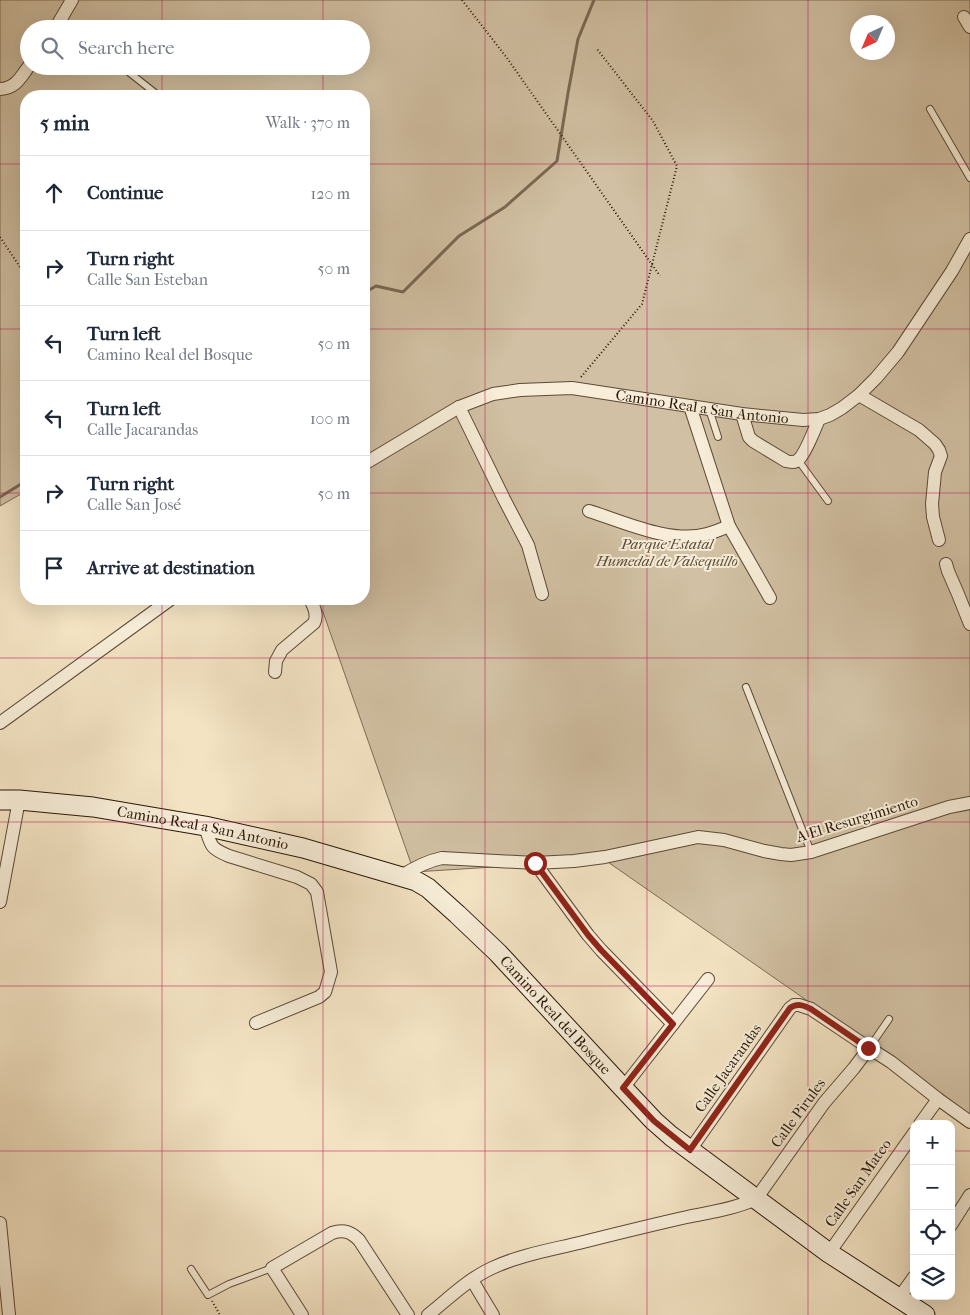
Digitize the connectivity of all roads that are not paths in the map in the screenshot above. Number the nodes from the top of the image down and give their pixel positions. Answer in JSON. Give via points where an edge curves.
{"nodes":[{"id":1,"x":72,"y":0,"type":"edge"},
{"id":2,"x":62,"y":20,"type":"edge"},
{"id":3,"x":22,"y":75,"type":"edge"},
{"id":4,"x":132,"y":75,"type":"edge"},
{"id":5,"x":0,"y":89,"type":"edge"},
{"id":6,"x":151,"y":90,"type":"edge"},
{"id":7,"x":930,"y":109,"type":"dead end"},
{"id":8,"x":970,"y":178,"type":"edge"},
{"id":9,"x":970,"y":239,"type":"edge"},
{"id":10,"x":859,"y":395,"type":"junction"},
{"id":11,"x":690,"y":406,"type":"junction"},
{"id":12,"x":459,"y":407,"type":"junction"},
{"id":13,"x":709,"y":409,"type":"junction"},
{"id":14,"x":742,"y":414,"type":"junction"},
{"id":15,"x":819,"y":419,"type":"junction"},
{"id":16,"x":718,"y":437,"type":"dead end"},
{"id":17,"x":370,"y":460,"type":"edge"},
{"id":18,"x":798,"y":460,"type":"junction"},
{"id":19,"x":828,"y":501,"type":"dead end"},
{"id":20,"x":589,"y":511,"type":"dead end"},
{"id":21,"x":729,"y":526,"type":"junction"},
{"id":22,"x":939,"y":540,"type":"dead end"},
{"id":23,"x":946,"y":564,"type":"dead end"},
{"id":24,"x":542,"y":594,"type":"dead end"},
{"id":25,"x":770,"y":598,"type":"dead end"},
{"id":26,"x":163,"y":605,"type":"edge"},
{"id":27,"x":312,"y":605,"type":"edge"},
{"id":28,"x":970,"y":624,"type":"edge"},
{"id":29,"x":275,"y":672,"type":"dead end"},
{"id":30,"x":746,"y":687,"type":"dead end"},
{"id":31,"x":0,"y":723,"type":"edge"},
{"id":32,"x":0,"y":800,"type":"edge"},
{"id":33,"x":19,"y":800,"type":"junction"},
{"id":34,"x":970,"y":803,"type":"edge"},
{"id":35,"x":205,"y":826,"type":"junction"},
{"id":36,"x":811,"y":852,"type":"junction"},
{"id":37,"x":535,"y":863,"type":"junction"},
{"id":38,"x":401,"y":876,"type":"junction"},
{"id":39,"x":0,"y":902,"type":"edge"},
{"id":40,"x":708,"y":979,"type":"dead end"},
{"id":41,"x":889,"y":1019,"type":"dead end"},
{"id":42,"x":256,"y":1023,"type":"dead end"},
{"id":43,"x":673,"y":1024,"type":"junction"},
{"id":44,"x":868,"y":1048,"type":"junction"},
{"id":45,"x":623,"y":1088,"type":"junction"},
{"id":46,"x":938,"y":1099,"type":"junction"},
{"id":47,"x":923,"y":1120,"type":"edge"},
{"id":48,"x":970,"y":1122,"type":"edge"},
{"id":49,"x":910,"y":1139,"type":"edge"},
{"id":50,"x":690,"y":1150,"type":"junction"},
{"id":51,"x":970,"y":1195,"type":"edge"},
{"id":52,"x":756,"y":1199,"type":"junction"},
{"id":53,"x":955,"y":1219,"type":"edge"},
{"id":54,"x":0,"y":1224,"type":"edge"},
{"id":55,"x":829,"y":1253,"type":"junction"},
{"id":56,"x":272,"y":1268,"type":"junction"},
{"id":57,"x":191,"y":1269,"type":"dead end"},
{"id":58,"x":472,"y":1280,"type":"junction"},
{"id":59,"x":910,"y":1282,"type":"edge"},
{"id":60,"x":899,"y":1298,"type":"junction"},
{"id":61,"x":9,"y":1315,"type":"edge"},
{"id":62,"x":302,"y":1315,"type":"edge"},
{"id":63,"x":408,"y":1315,"type":"edge"},
{"id":64,"x":428,"y":1315,"type":"edge"},
{"id":65,"x":493,"y":1315,"type":"edge"},
{"id":66,"x":925,"y":1315,"type":"edge"}],
"edges":[{"from":1,"to":2,"type":"street"},
{"from":3,"to":5,"type":"street","via":[[14,86]]},
{"from":4,"to":6,"type":"lane"},
{"from":7,"to":8,"type":"lane"},
{"from":9,"to":10,"type":"street","name":"Camino Real a San Antonio","via":[[898,352]]},
{"from":10,"to":15,"type":"street","name":"Camino Real a San Antonio"},
{"from":10,"to":22,"type":"street","via":[[919,430],[939,450],[941,456],[935,472],[932,504]]},
{"from":11,"to":12,"type":"street","name":"Camino Real a San Antonio","via":[[572,388],[493,394]]},
{"from":11,"to":13,"type":"street","name":"Camino Real a San Antonio"},
{"from":11,"to":21,"type":"street"},
{"from":12,"to":17,"type":"street","name":"Camino Real a San Antonio"},
{"from":12,"to":24,"type":"street","via":[[528,545]]},
{"from":13,"to":14,"type":"street","name":"Camino Real a San Antonio"},
{"from":13,"to":16,"type":"lane"},
{"from":14,"to":15,"type":"street","name":"Camino Real a San Antonio"},
{"from":14,"to":18,"type":"street","via":[[753,441],[786,461]]},
{"from":15,"to":18,"type":"street"},
{"from":18,"to":19,"type":"lane"},
{"from":20,"to":21,"type":"street","via":[[674,536],[706,534]]},
{"from":21,"to":25,"type":"street"},
{"from":23,"to":28,"type":"street"},
{"from":26,"to":31,"type":"street"},
{"from":27,"to":29,"type":"street","via":[[316,616],[314,623],[282,650]]},
{"from":30,"to":36,"type":"lane"},
{"from":32,"to":33,"type":"street","name":"Camino Real a San Antonio"},
{"from":33,"to":35,"type":"street","name":"Camino Real a San Antonio"},
{"from":33,"to":39,"type":"street"},
{"from":34,"to":36,"type":"street","name":"A El Resurgimiento"},
{"from":35,"to":38,"type":"street","name":"Camino Real a San Antonio","via":[[303,848]]},
{"from":35,"to":42,"type":"street","via":[[210,844],[219,852],[297,877],[311,884],[317,892],[331,972],[325,992]]},
{"from":36,"to":37,"type":"street","name":"A El Resurgimiento","via":[[781,854],[698,837],[605,857]]},
{"from":37,"to":38,"type":"street","name":"A El Resurgimiento","via":[[442,858],[414,867]]},
{"from":37,"to":43,"type":"street","via":[[588,935]]},
{"from":38,"to":45,"type":"street","name":"Camino Real del Bosque","via":[[428,888],[498,953]]},
{"from":40,"to":43,"type":"street"},
{"from":41,"to":44,"type":"lane"},
{"from":43,"to":45,"type":"street"},
{"from":44,"to":46,"type":"street"},
{"from":44,"to":50,"type":"street","name":"Calle Jacarandas","via":[[811,1009],[794,1005]]},
{"from":44,"to":52,"type":"street","name":"Calle Pirules","via":[[824,1103]]},
{"from":45,"to":50,"type":"street","name":"Camino Real del Bosque","via":[[654,1121]]},
{"from":46,"to":47,"type":"street"},
{"from":46,"to":48,"type":"street"},
{"from":49,"to":55,"type":"street","name":"Calle San Mateo"},
{"from":50,"to":52,"type":"street","name":"Camino Real del Bosque"},
{"from":51,"to":53,"type":"street"},
{"from":52,"to":55,"type":"street","name":"Camino Real del Bosque"},
{"from":52,"to":58,"type":"street","via":[[719,1211],[542,1251],[491,1269]]},
{"from":54,"to":61,"type":"street"},
{"from":55,"to":60,"type":"street","name":"Camino Real del Bosque"},
{"from":56,"to":57,"type":"lane","via":[[208,1295]]},
{"from":56,"to":62,"type":"street"},
{"from":56,"to":63,"type":"street","via":[[332,1233],[352,1233]]},
{"from":58,"to":64,"type":"street"},
{"from":58,"to":65,"type":"street"},
{"from":59,"to":60,"type":"street"},
{"from":60,"to":66,"type":"street","name":"Camino Real del Bosque"}]}
